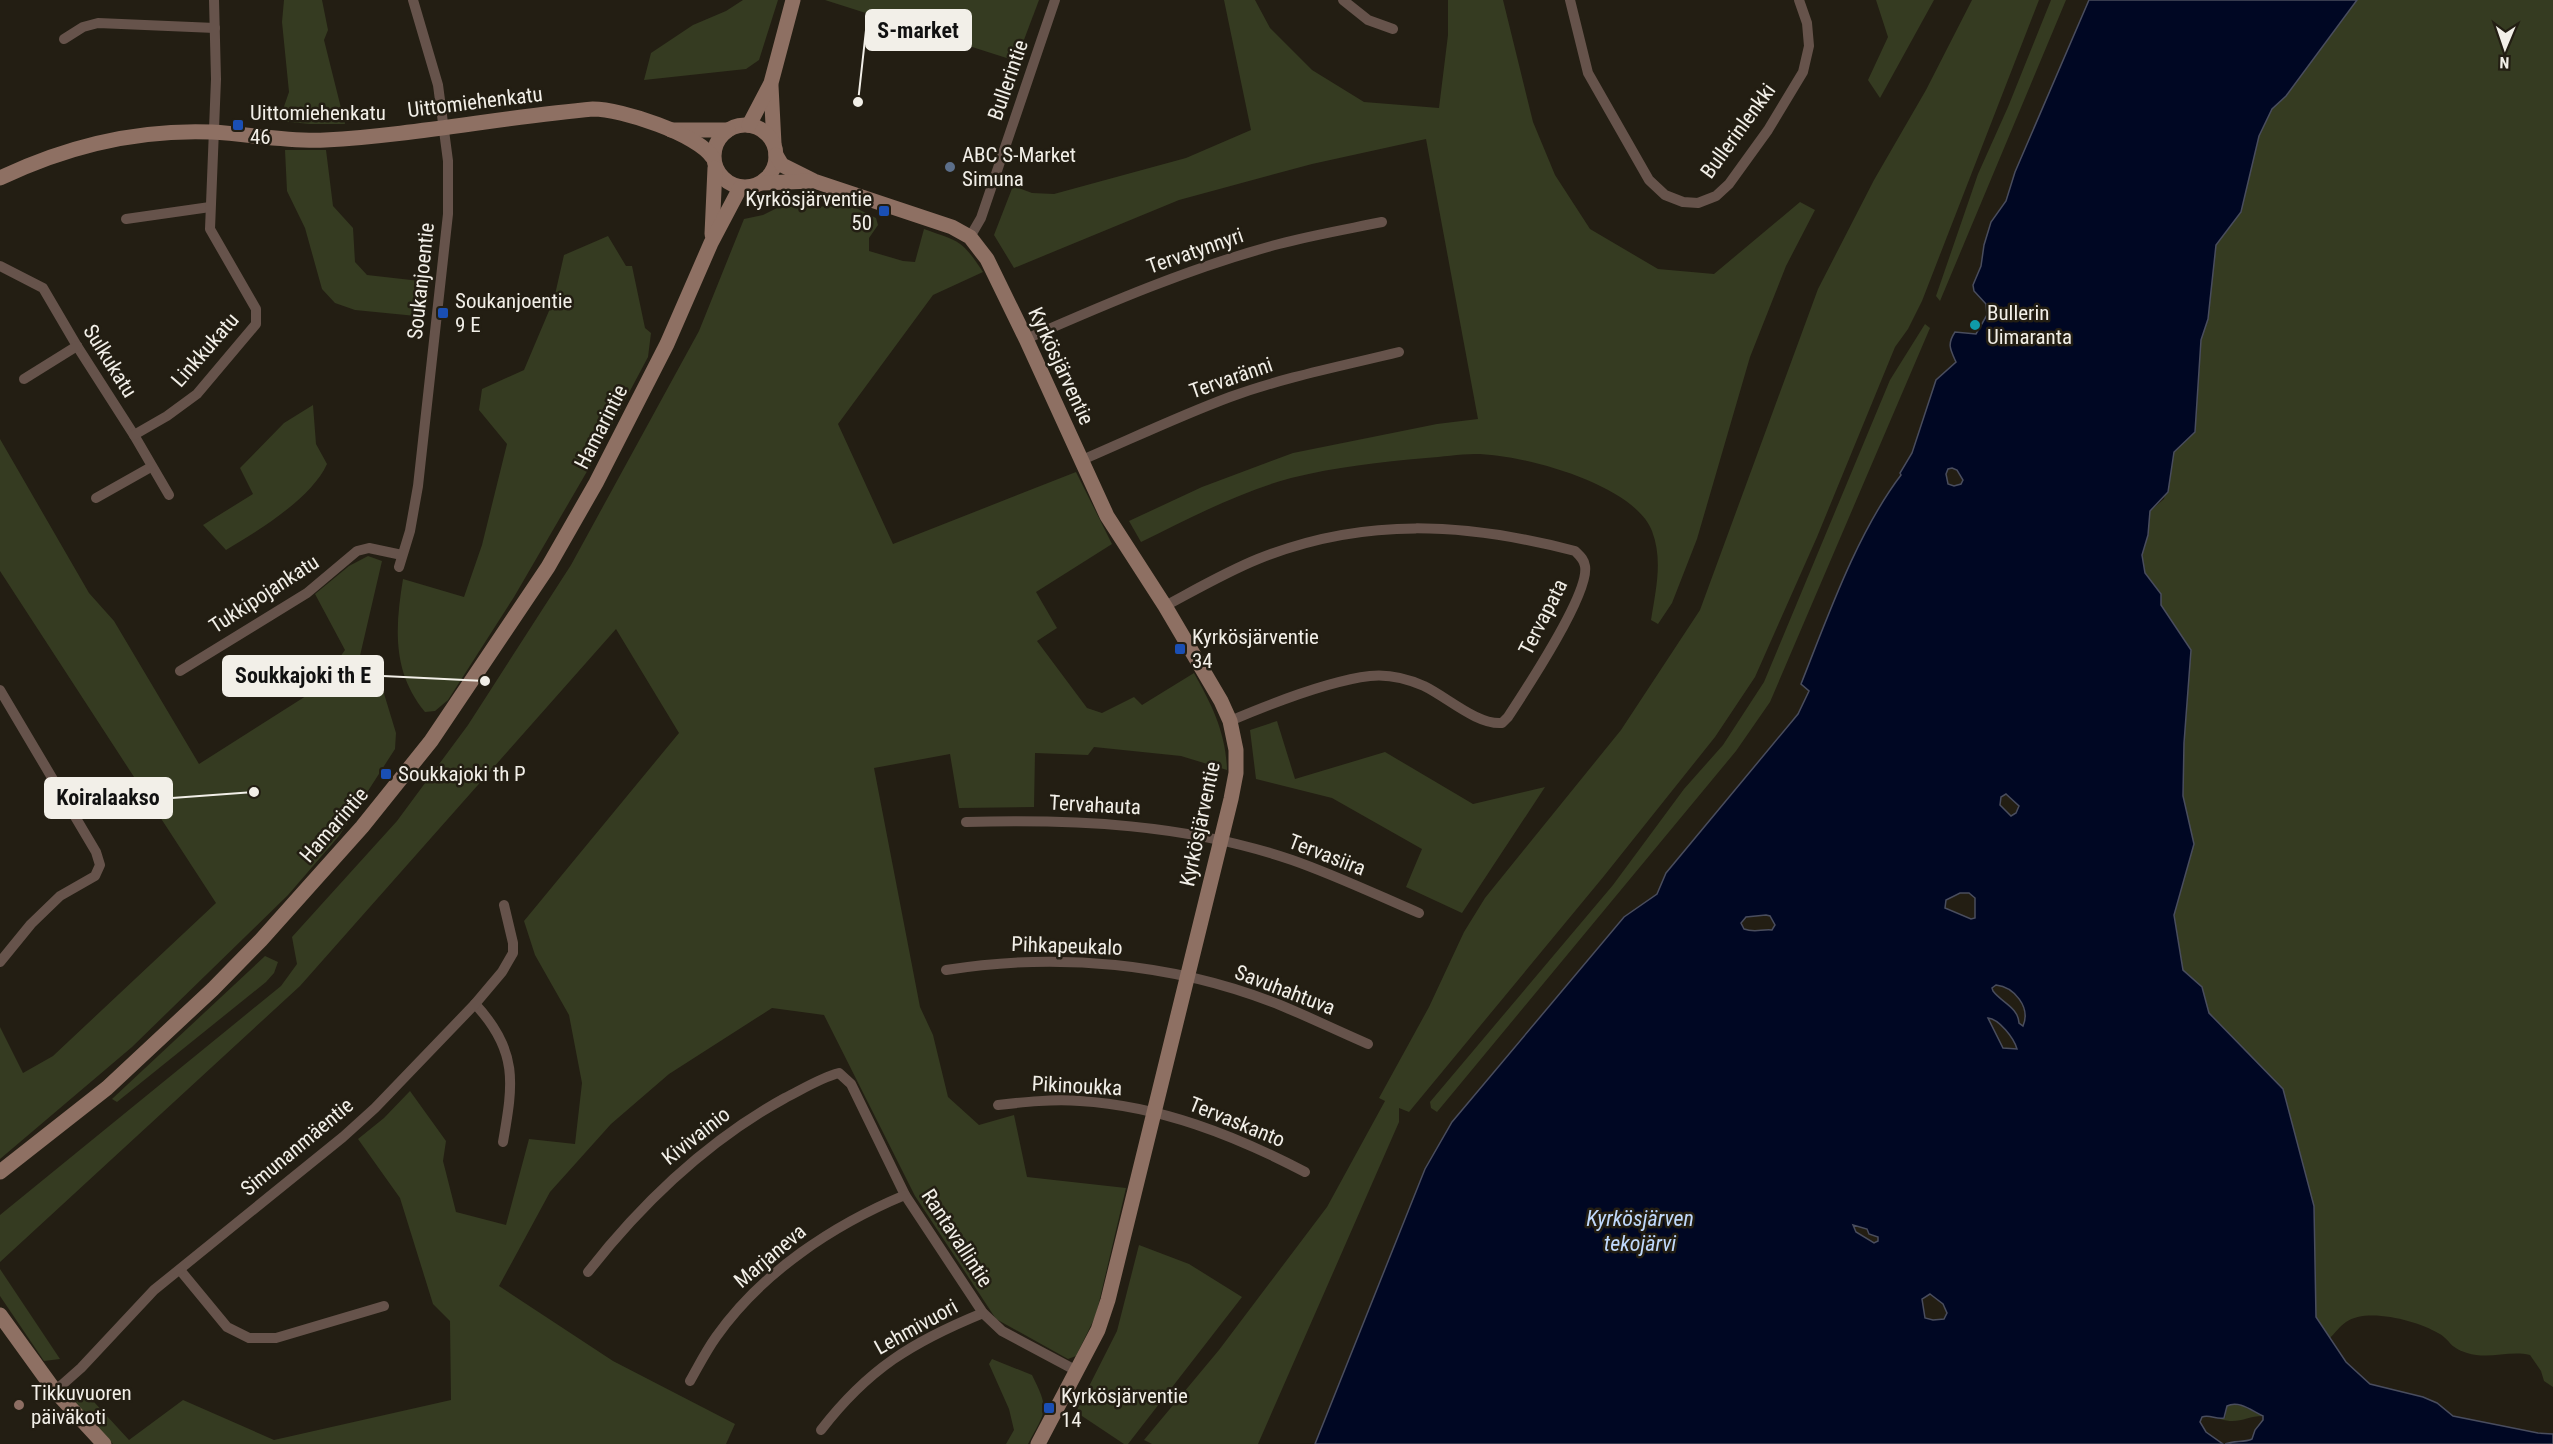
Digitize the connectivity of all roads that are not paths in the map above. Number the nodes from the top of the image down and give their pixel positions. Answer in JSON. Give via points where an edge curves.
{"nodes":[{"id":1,"x":214,"y":0,"type":"edge"},
{"id":2,"x":413,"y":0,"type":"edge"},
{"id":3,"x":793,"y":0,"type":"edge"},
{"id":4,"x":1055,"y":0,"type":"edge"},
{"id":5,"x":1344,"y":0,"type":"edge"},
{"id":6,"x":1570,"y":0,"type":"edge"},
{"id":7,"x":1799,"y":0,"type":"edge"},
{"id":8,"x":215,"y":28,"type":"junction"},
{"id":9,"x":1393,"y":28,"type":"dead end"},
{"id":10,"x":64,"y":39,"type":"dead end"},
{"id":11,"x":771,"y":83,"type":"junction"},
{"id":12,"x":749,"y":125,"type":"junction"},
{"id":13,"x":445,"y":126,"type":"junction"},
{"id":14,"x":671,"y":130,"type":"junction"},
{"id":15,"x":728,"y":130,"type":"junction"},
{"id":16,"x":214,"y":132,"type":"junction"},
{"id":17,"x":775,"y":150,"type":"junction"},
{"id":18,"x":714,"y":163,"type":"junction"},
{"id":19,"x":0,"y":178,"type":"edge"},
{"id":20,"x":814,"y":181,"type":"junction"},
{"id":21,"x":762,"y":183,"type":"junction"},
{"id":22,"x":741,"y":188,"type":"junction"},
{"id":23,"x":210,"y":207,"type":"junction"},
{"id":24,"x":126,"y":219,"type":"dead end"},
{"id":25,"x":1382,"y":222,"type":"dead end"},
{"id":26,"x":970,"y":237,"type":"junction"},
{"id":27,"x":711,"y":243,"type":"junction"},
{"id":28,"x":0,"y":266,"type":"edge"},
{"id":29,"x":1026,"y":339,"type":"junction"},
{"id":30,"x":77,"y":346,"type":"junction"},
{"id":31,"x":1399,"y":352,"type":"dead end"},
{"id":32,"x":24,"y":379,"type":"dead end"},
{"id":33,"x":134,"y":435,"type":"junction"},
{"id":34,"x":1082,"y":460,"type":"junction"},
{"id":35,"x":151,"y":467,"type":"junction"},
{"id":36,"x":169,"y":495,"type":"dead end"},
{"id":37,"x":96,"y":498,"type":"dead end"},
{"id":38,"x":402,"y":555,"type":"junction"},
{"id":39,"x":399,"y":567,"type":"dead end"},
{"id":40,"x":1165,"y":606,"type":"junction"},
{"id":41,"x":180,"y":671,"type":"dead end"},
{"id":42,"x":0,"y":690,"type":"edge"},
{"id":43,"x":1230,"y":721,"type":"junction"},
{"id":44,"x":966,"y":822,"type":"dead end"},
{"id":45,"x":1220,"y":840,"type":"junction"},
{"id":46,"x":504,"y":905,"type":"dead end"},
{"id":47,"x":1419,"y":913,"type":"dead end"},
{"id":48,"x":0,"y":962,"type":"edge"},
{"id":49,"x":946,"y":970,"type":"dead end"},
{"id":50,"x":1187,"y":977,"type":"junction"},
{"id":51,"x":475,"y":1004,"type":"junction"},
{"id":52,"x":1368,"y":1044,"type":"dead end"},
{"id":53,"x":851,"y":1084,"type":"joint"},
{"id":54,"x":998,"y":1105,"type":"dead end"},
{"id":55,"x":1154,"y":1113,"type":"junction"},
{"id":56,"x":503,"y":1142,"type":"dead end"},
{"id":57,"x":0,"y":1172,"type":"edge"},
{"id":58,"x":1305,"y":1172,"type":"dead end"},
{"id":59,"x":905,"y":1195,"type":"junction"},
{"id":60,"x":180,"y":1270,"type":"junction"},
{"id":61,"x":588,"y":1272,"type":"dead end"},
{"id":62,"x":384,"y":1306,"type":"dead end"},
{"id":63,"x":983,"y":1313,"type":"junction"},
{"id":64,"x":0,"y":1315,"type":"edge"},
{"id":65,"x":1077,"y":1371,"type":"junction"},
{"id":66,"x":690,"y":1381,"type":"dead end"},
{"id":67,"x":55,"y":1391,"type":"junction"},
{"id":68,"x":821,"y":1430,"type":"dead end"},
{"id":69,"x":104,"y":1444,"type":"edge"},
{"id":70,"x":1038,"y":1444,"type":"edge"}],
"edges":[{"from":1,"to":8,"type":"street","name":"Linkkukatu"},
{"from":2,"to":13,"type":"street","name":"Soukanjoentie","via":[[438,85]]},
{"from":3,"to":11,"type":"street"},
{"from":4,"to":26,"type":"street","name":"Bullerintie","via":[[981,218]]},
{"from":5,"to":9,"type":"street","via":[[1368,20]]},
{"from":6,"to":7,"type":"street","name":"Bullerinlenkki","via":[[1588,73],[1649,180],[1665,195],[1698,203],[1716,196],[1729,184],[1803,72],[1809,46]]},
{"from":8,"to":10,"type":"street","via":[[98,23]]},
{"from":8,"to":16,"type":"street","name":"Linkkukatu"},
{"from":11,"to":12,"type":"street"},
{"from":11,"to":17,"type":"street"},
{"from":12,"to":15,"type":"street"},
{"from":12,"to":17,"type":"street","via":[[768,135]]},
{"from":13,"to":14,"type":"street","name":"Uittomiehenkatu","via":[[593,109],[620,112]]},
{"from":13,"to":16,"type":"street","name":"Uittomiehenkatu","via":[[315,140]]},
{"from":13,"to":38,"type":"street","name":"Soukanjoentie","via":[[448,214],[418,486]]},
{"from":14,"to":15,"type":"street","name":"Uittomiehenkatu"},
{"from":14,"to":18,"type":"street","name":"Uittomiehenkatu","via":[[707,148]]},
{"from":15,"to":18,"type":"street","via":[[719,137]]},
{"from":16,"to":19,"type":"street","name":"Uittomiehenkatu","via":[[124,136],[55,154]]},
{"from":16,"to":23,"type":"street","name":"Linkkukatu"},
{"from":17,"to":20,"type":"street","name":"Kyrkösjärventie","via":[[782,165]]},
{"from":17,"to":21,"type":"street","via":[[775,166]]},
{"from":18,"to":22,"type":"street","via":[[721,178]]},
{"from":18,"to":27,"type":"street","name":"Hamarintie"},
{"from":20,"to":21,"type":"street","name":"Kyrkösjärventie"},
{"from":20,"to":26,"type":"street","name":"Kyrkösjärventie","via":[[952,226]]},
{"from":21,"to":22,"type":"street"},
{"from":22,"to":27,"type":"street","name":"Hamarintie"},
{"from":23,"to":24,"type":"street"},
{"from":23,"to":33,"type":"street","name":"Linkkukatu","via":[[210,230],[256,309],[256,324],[197,394]]},
{"from":25,"to":29,"type":"street","name":"Tervatynnyri","via":[[1280,244],[1205,266]]},
{"from":26,"to":29,"type":"street","name":"Kyrkösjärventie","via":[[987,259]]},
{"from":27,"to":57,"type":"street","name":"Hamarintie","via":[[667,344],[596,483],[548,567],[431,741],[362,827],[213,988],[107,1088]]},
{"from":28,"to":30,"type":"street","name":"Sulkukatu","via":[[44,288]]},
{"from":29,"to":34,"type":"street","name":"Kyrkösjärventie"},
{"from":30,"to":32,"type":"street"},
{"from":30,"to":33,"type":"street","name":"Sulkukatu"},
{"from":31,"to":34,"type":"street","name":"Tervaränni","via":[[1233,396]]},
{"from":33,"to":35,"type":"street","name":"Sulkukatu"},
{"from":34,"to":40,"type":"street","name":"Kyrkösjärventie","via":[[1116,533]]},
{"from":35,"to":36,"type":"street","name":"Sulkukatu"},
{"from":35,"to":37,"type":"street"},
{"from":38,"to":39,"type":"street","name":"Soukanjoentie"},
{"from":38,"to":41,"type":"street","name":"Tukkipojankatu","via":[[369,548],[357,551],[307,593]]},
{"from":40,"to":43,"type":"street","name":"Kyrkösjärventie"},
{"from":40,"to":43,"type":"street","name":"Tervapata","via":[[1258,559],[1311,542],[1387,528],[1479,530],[1575,551],[1582,557],[1585,579],[1564,626],[1502,723],[1485,721],[1424,686],[1399,678],[1372,676],[1306,693]]},
{"from":42,"to":48,"type":"street","via":[[100,865],[95,876],[60,896],[31,924]]},
{"from":43,"to":45,"type":"street","name":"Kyrkösjärventie","via":[[1236,773]]},
{"from":44,"to":45,"type":"street","name":"Tervahauta","via":[[1125,825]]},
{"from":45,"to":47,"type":"street","name":"Tervasiira","via":[[1291,860]]},
{"from":45,"to":50,"type":"street","name":"Kyrkösjärventie"},
{"from":46,"to":51,"type":"street","name":"Simunanmäentie","via":[[513,953]]},
{"from":49,"to":50,"type":"street","name":"Pihkapeukalo","via":[[981,964],[1059,961]]},
{"from":50,"to":52,"type":"street","name":"Savuhahtuva","via":[[1278,1004]]},
{"from":50,"to":55,"type":"street","name":"Kyrkösjärventie"},
{"from":51,"to":56,"type":"street","via":[[495,1028],[507,1056],[512,1094]]},
{"from":51,"to":60,"type":"street","name":"Simunanmäentie","via":[[343,1137]]},
{"from":53,"to":59,"type":"street","name":"Rantavallintie"},
{"from":53,"to":61,"type":"street","name":"Kivivainio","via":[[839,1073],[827,1076],[726,1134],[641,1210]]},
{"from":54,"to":55,"type":"street","name":"Pikinoukka","via":[[1078,1101]]},
{"from":55,"to":58,"type":"street","name":"Tervaskanto","via":[[1246,1142]]},
{"from":55,"to":65,"type":"street","name":"Kyrkösjärventie","via":[[1108,1299],[1098,1330]]},
{"from":59,"to":63,"type":"street","name":"Rantavallintie"},
{"from":59,"to":66,"type":"street","name":"Marjaneva","via":[[822,1238],[782,1268],[750,1297],[716,1337]]},
{"from":60,"to":62,"type":"street","via":[[227,1327],[249,1338],[276,1338]]},
{"from":60,"to":67,"type":"street","name":"Simunanmäentie","via":[[154,1290]]},
{"from":63,"to":65,"type":"street","name":"Rantavallintie","via":[[1002,1331]]},
{"from":63,"to":68,"type":"street","name":"Lehmivuori","via":[[900,1353],[841,1404]]},
{"from":64,"to":67,"type":"street"},
{"from":65,"to":70,"type":"street","name":"Kyrkösjärventie"},
{"from":67,"to":69,"type":"street"}]}
